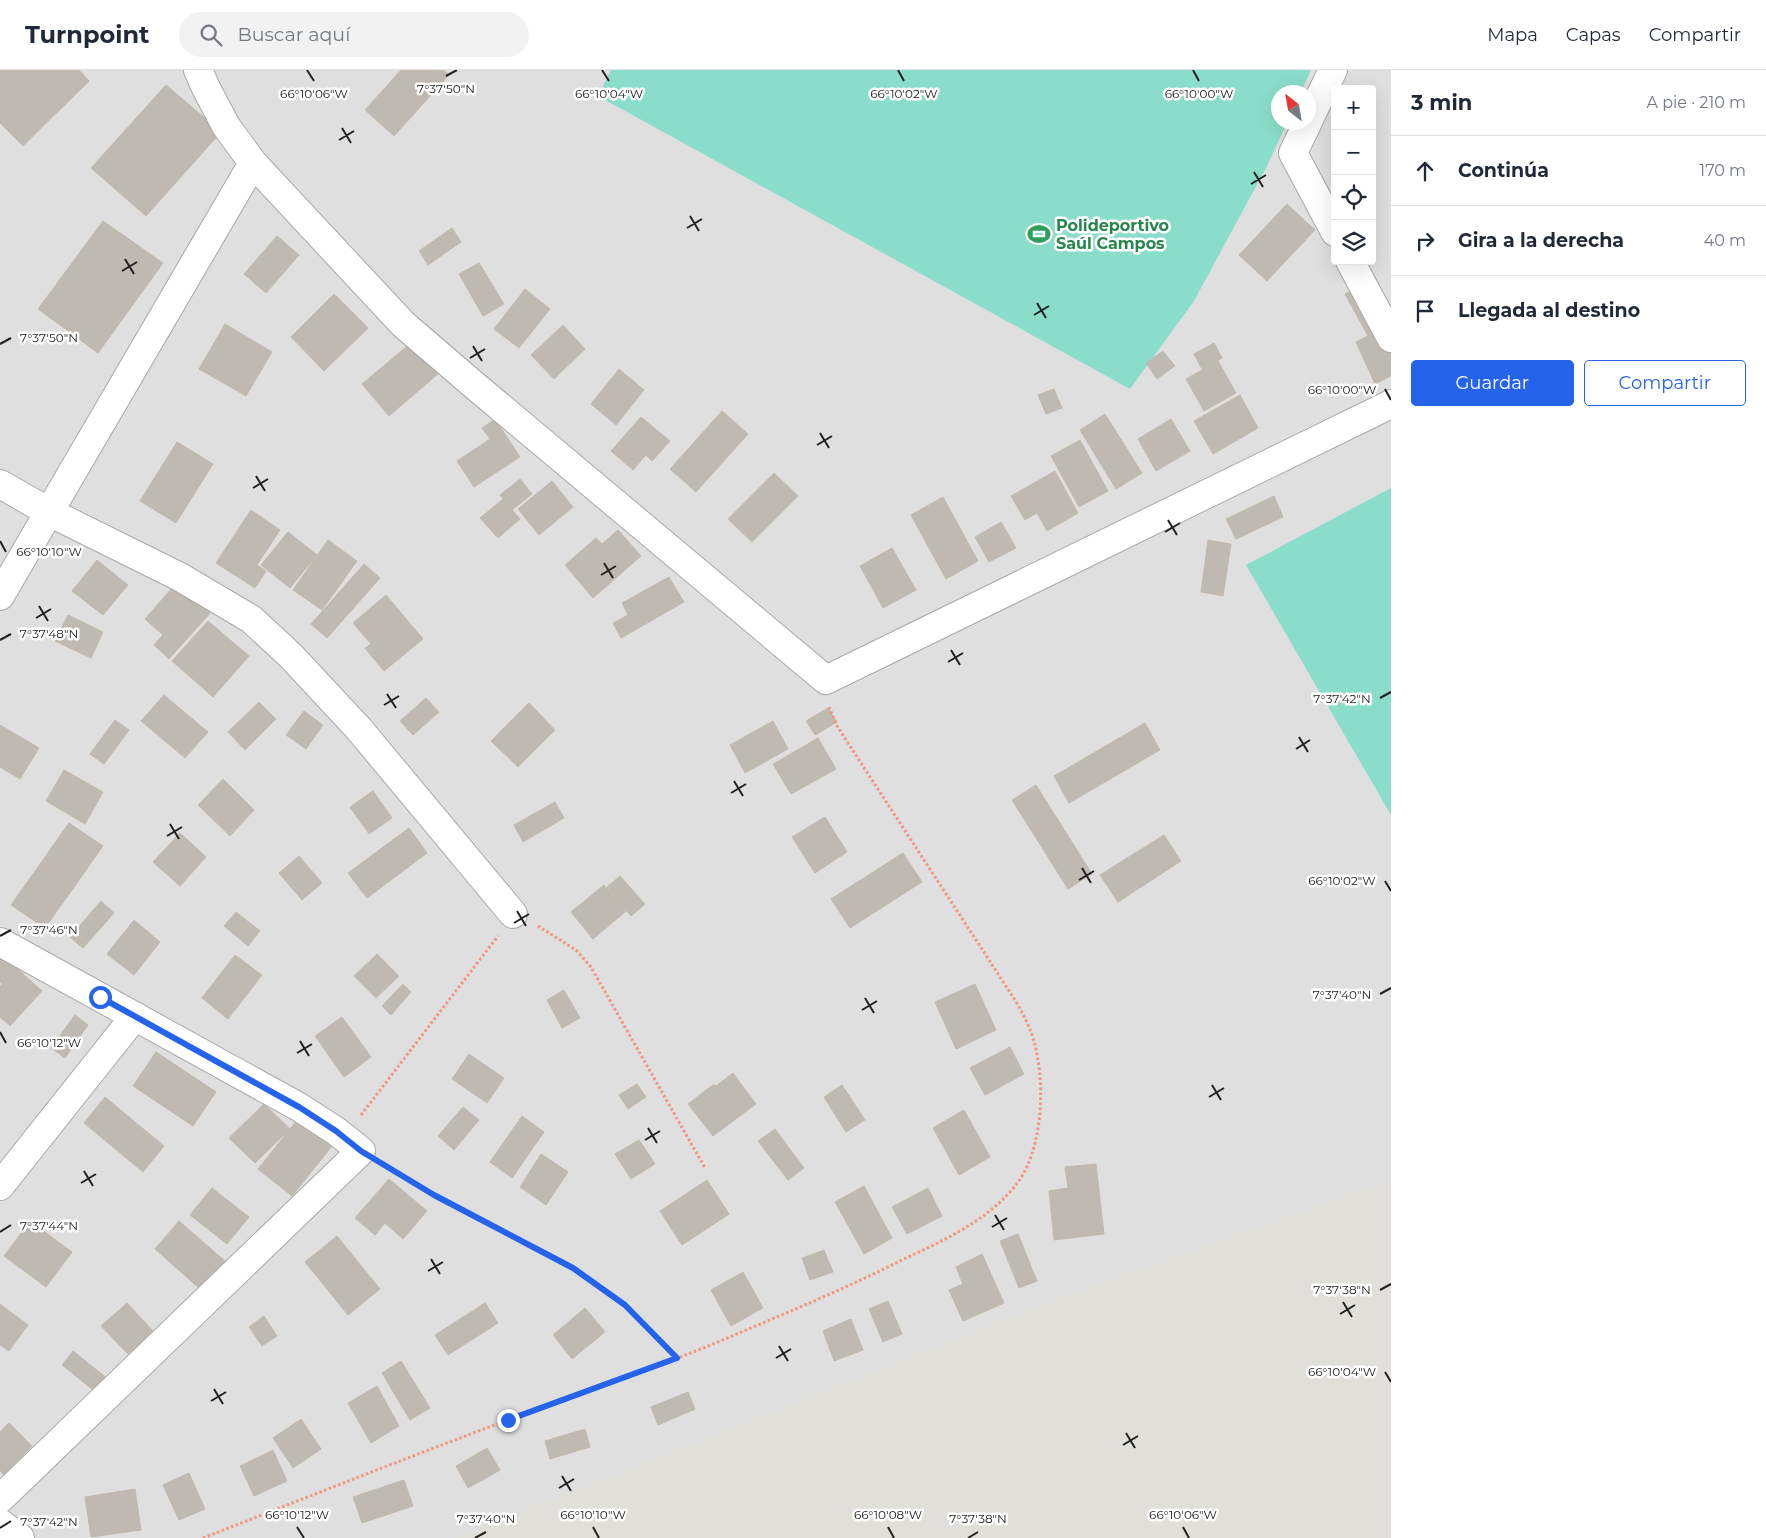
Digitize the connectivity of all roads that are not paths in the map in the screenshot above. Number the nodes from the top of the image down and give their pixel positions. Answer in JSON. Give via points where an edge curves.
{"nodes":[{"id":1,"x":198,"y":70,"type":"edge"},
{"id":2,"x":1333,"y":70,"type":"edge"},
{"id":3,"x":1316,"y":105,"type":"edge"},
{"id":4,"x":1304,"y":130,"type":"edge"},
{"id":5,"x":252,"y":163,"type":"junction"},
{"id":6,"x":1331,"y":224,"type":"edge"},
{"id":7,"x":1352,"y":265,"type":"edge"},
{"id":8,"x":1391,"y":338,"type":"edge"},
{"id":9,"x":1391,"y":404,"type":"edge"},
{"id":10,"x":0,"y":484,"type":"edge"},
{"id":11,"x":49,"y":512,"type":"junction"},
{"id":12,"x":0,"y":596,"type":"edge"},
{"id":13,"x":513,"y":914,"type":"road end"},
{"id":14,"x":0,"y":942,"type":"edge"},
{"id":15,"x":135,"y":1016,"type":"junction"},
{"id":16,"x":0,"y":1186,"type":"edge"},
{"id":17,"x":0,"y":1499,"type":"edge"},
{"id":18,"x":0,"y":1522,"type":"edge"},
{"id":19,"x":20,"y":1538,"type":"edge"}],
"edges":[{"from":1,"to":5,"type":"street","via":[[226,126]]},
{"from":2,"to":3,"type":"street"},
{"from":4,"to":6,"type":"street","via":[[1293,153]]},
{"from":5,"to":9,"type":"street","via":[[403,324],[826,680]]},
{"from":5,"to":11,"type":"street"},
{"from":7,"to":8,"type":"street"},
{"from":10,"to":11,"type":"street"},
{"from":11,"to":12,"type":"street"},
{"from":11,"to":13,"type":"street","via":[[180,577],[250,619],[291,656],[359,729]]},
{"from":14,"to":15,"type":"street"},
{"from":15,"to":16,"type":"street"},
{"from":15,"to":17,"type":"street","via":[[299,1107],[352,1144]]},
{"from":18,"to":19,"type":"street"}]}
